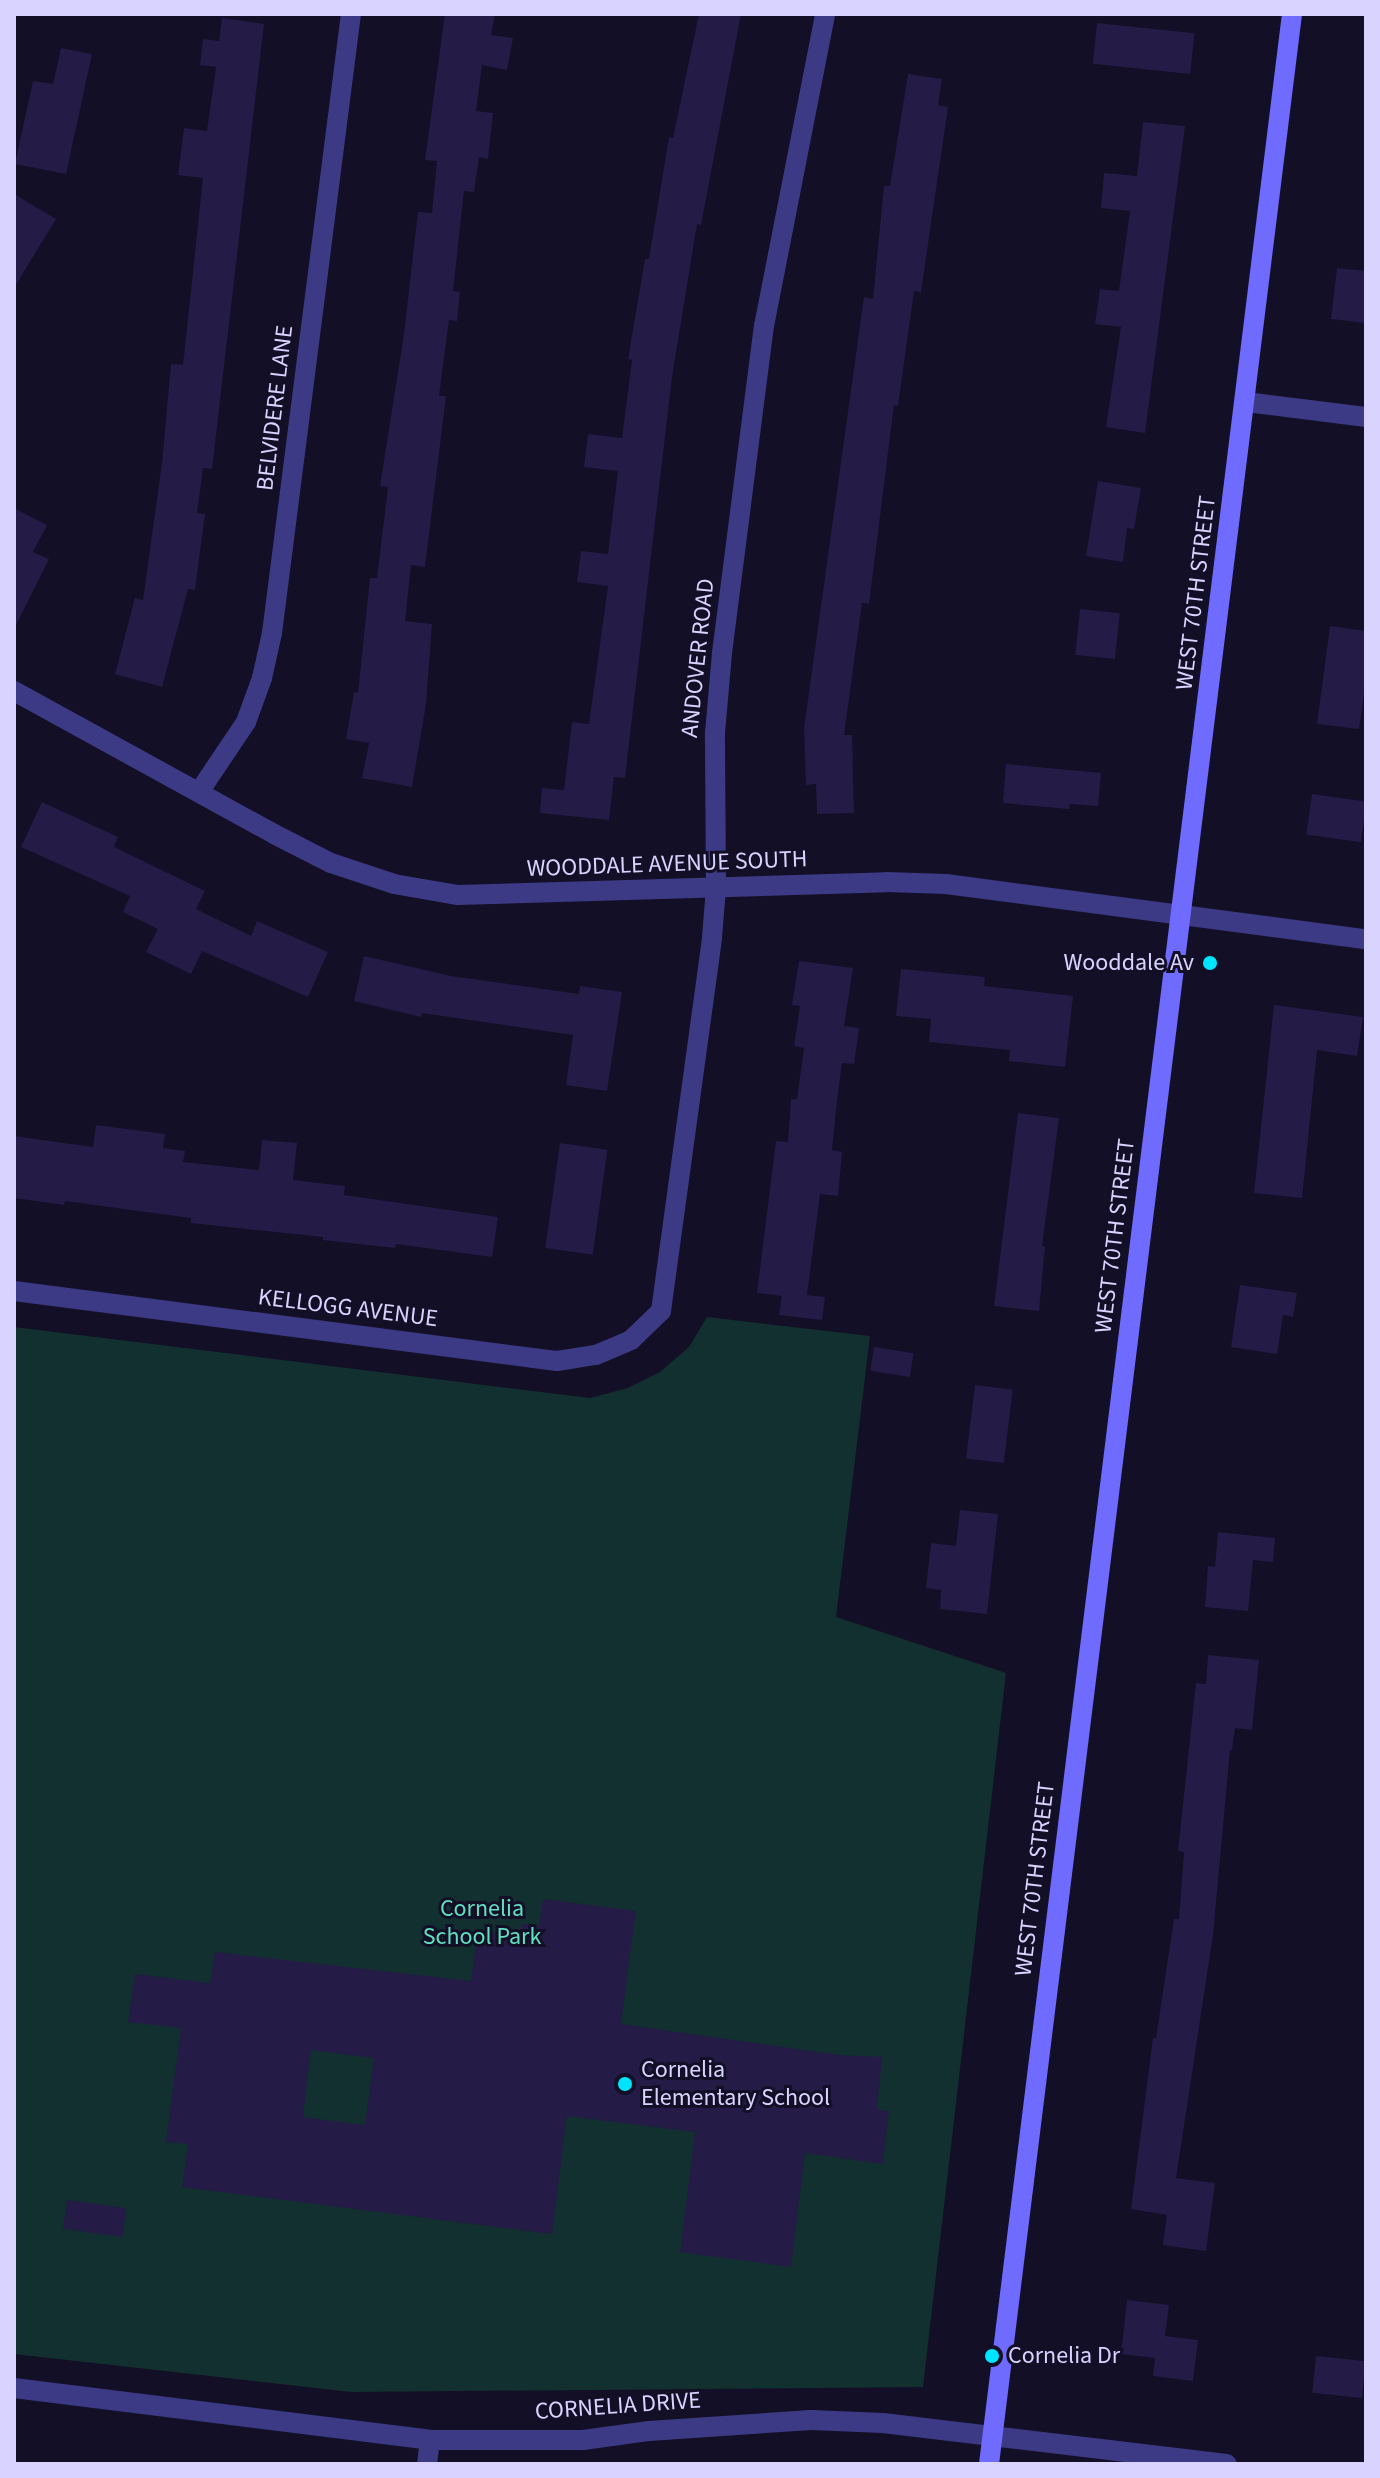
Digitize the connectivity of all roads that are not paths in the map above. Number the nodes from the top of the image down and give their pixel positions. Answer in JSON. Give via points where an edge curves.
{"nodes":[{"id":1,"x":351,"y":14,"type":"edge"},
{"id":2,"x":825,"y":14,"type":"edge"},
{"id":3,"x":1292,"y":14,"type":"edge"},
{"id":4,"x":1246,"y":402,"type":"junction"},
{"id":5,"x":1366,"y":417,"type":"edge"},
{"id":6,"x":14,"y":691,"type":"edge"},
{"id":7,"x":199,"y":792,"type":"junction"},
{"id":8,"x":716,"y":888,"type":"junction"},
{"id":9,"x":1181,"y":915,"type":"junction"},
{"id":10,"x":1366,"y":939,"type":"edge"},
{"id":11,"x":14,"y":1291,"type":"edge"},
{"id":12,"x":661,"y":1311,"type":"joint"},
{"id":13,"x":14,"y":2388,"type":"edge"},
{"id":14,"x":992,"y":2436,"type":"junction"},
{"id":15,"x":430,"y":2440,"type":"junction"},
{"id":16,"x":427,"y":2464,"type":"edge"},
{"id":17,"x":989,"y":2464,"type":"edge"},
{"id":18,"x":1227,"y":2464,"type":"edge"}],
"edges":[{"from":1,"to":7,"type":"street","name":"BELVIDERE LANE","via":[[272,633],[246,722]]},
{"from":2,"to":8,"type":"street","name":"ANDOVER ROAD","via":[[764,326],[722,653],[715,733]]},
{"from":3,"to":4,"type":"street","name":"WEST 70TH STREET"},
{"from":4,"to":5,"type":"street"},
{"from":4,"to":9,"type":"street","name":"WEST 70TH STREET"},
{"from":6,"to":7,"type":"street","name":"WOODDALE AVENUE SOUTH"},
{"from":7,"to":8,"type":"street","name":"WOODDALE AVENUE SOUTH","via":[[331,863],[394,884],[458,895]]},
{"from":8,"to":9,"type":"street","name":"WOODDALE AVENUE SOUTH","via":[[946,884]]},
{"from":8,"to":12,"type":"street","name":"ANDOVER ROAD"},
{"from":9,"to":10,"type":"street","name":"WOODDALE AVENUE SOUTH"},
{"from":9,"to":14,"type":"street","name":"WEST 70TH STREET"},
{"from":11,"to":12,"type":"street","name":"KELLOGG AVENUE","via":[[557,1361],[596,1355],[631,1340]]},
{"from":13,"to":15,"type":"street","name":"CORNELIA DRIVE"},
{"from":14,"to":15,"type":"street","name":"CORNELIA DRIVE","via":[[883,2423],[781,2420],[583,2440]]},
{"from":14,"to":17,"type":"street","name":"WEST 70TH STREET"},
{"from":14,"to":18,"type":"street","name":"CORNELIA DRIVE"},
{"from":15,"to":16,"type":"street"}]}
